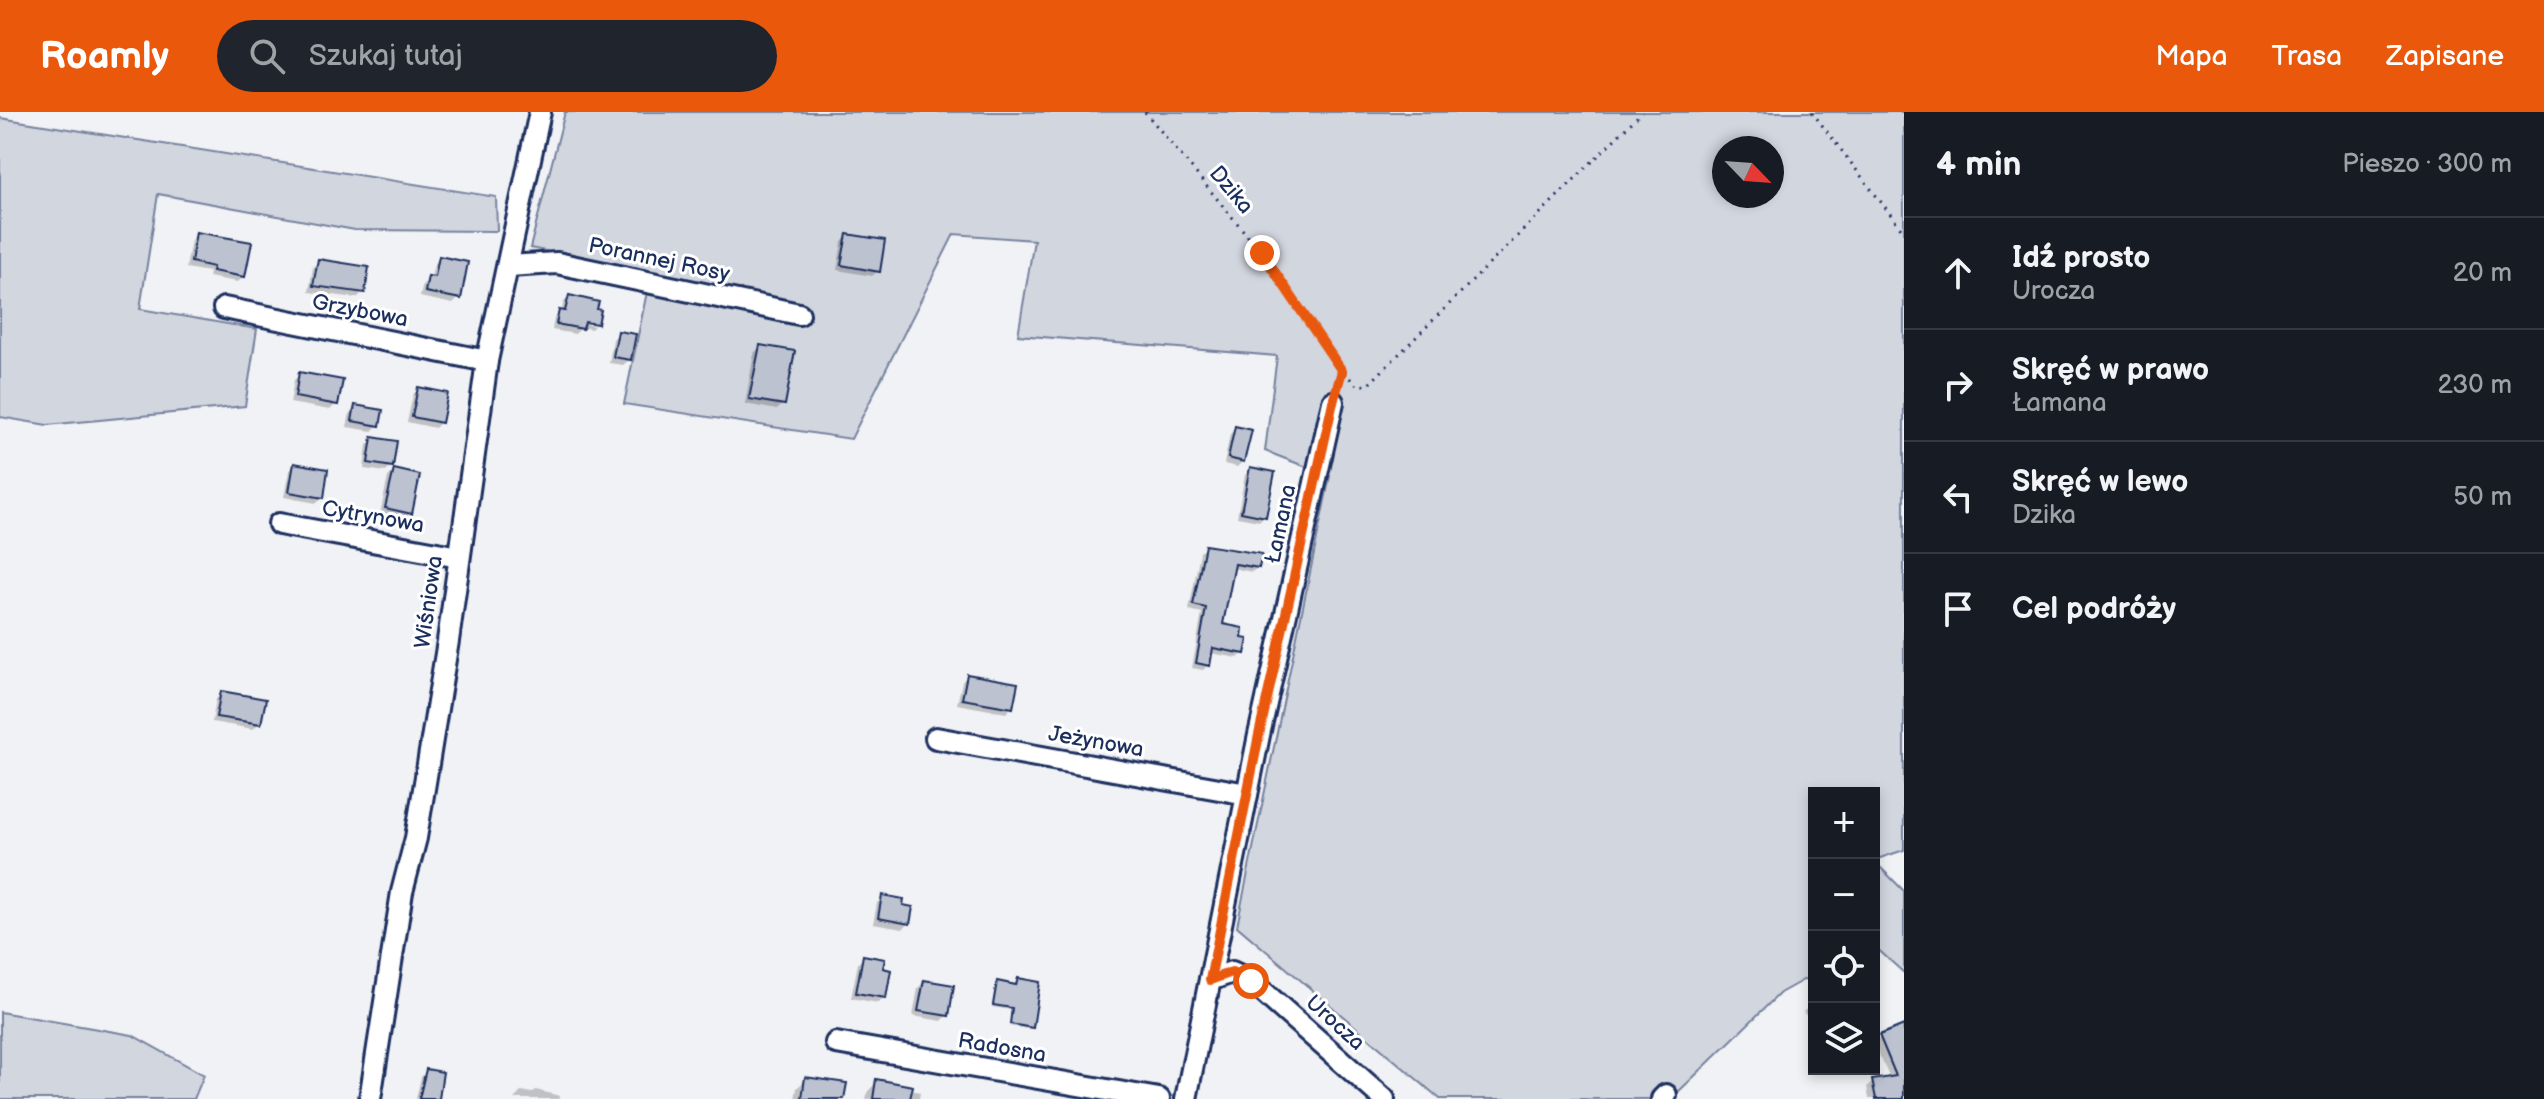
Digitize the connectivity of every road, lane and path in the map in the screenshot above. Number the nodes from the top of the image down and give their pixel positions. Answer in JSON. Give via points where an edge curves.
{"nodes":[{"id":1,"x":540,"y":112,"type":"edge"},
{"id":2,"x":1145,"y":112,"type":"edge"},
{"id":3,"x":1642,"y":112,"type":"edge"},
{"id":4,"x":1812,"y":112,"type":"edge"},
{"id":5,"x":1904,"y":232,"type":"edge"},
{"id":6,"x":508,"y":266,"type":"junction"},
{"id":7,"x":224,"y":308,"type":"dead end"},
{"id":8,"x":799,"y":314,"type":"dead end"},
{"id":9,"x":487,"y":361,"type":"junction"},
{"id":10,"x":1342,"y":371,"type":"junction"},
{"id":11,"x":1333,"y":402,"type":"joint"},
{"id":12,"x":279,"y":524,"type":"dead end"},
{"id":13,"x":459,"y":557,"type":"junction"},
{"id":14,"x":936,"y":738,"type":"dead end"},
{"id":15,"x":1247,"y":794,"type":"junction"},
{"id":16,"x":1210,"y":980,"type":"junction"},
{"id":17,"x":836,"y":1043,"type":"dead end"},
{"id":18,"x":370,"y":1099,"type":"edge"},
{"id":19,"x":1159,"y":1099,"type":"edge"},
{"id":20,"x":1186,"y":1099,"type":"edge"},
{"id":21,"x":1384,"y":1099,"type":"edge"}],
"edges":[{"from":1,"to":6,"type":"street","name":"Wiśniowa"},
{"from":2,"to":10,"type":"path","name":"Dzika","via":[[1262,253]]},
{"from":3,"to":10,"type":"path","via":[[1368,385],[1358,386]]},
{"from":4,"to":5,"type":"path"},
{"from":6,"to":8,"type":"street","name":"Porannej Rosy","via":[[557,263]]},
{"from":6,"to":9,"type":"street","name":"Wiśniowa"},
{"from":7,"to":9,"type":"street","name":"Grzybowa"},
{"from":9,"to":13,"type":"street","name":"Wiśniowa"},
{"from":10,"to":11,"type":"path"},
{"from":11,"to":15,"type":"street","name":"Łamana"},
{"from":12,"to":13,"type":"street","name":"Cytrynowa"},
{"from":13,"to":18,"type":"street","name":"Wiśniowa"},
{"from":14,"to":15,"type":"street","name":"Jeżynowa"},
{"from":15,"to":16,"type":"street","name":"Łamana"},
{"from":16,"to":20,"type":"street","name":"Łamana"},
{"from":16,"to":21,"type":"street","name":"Urocza","via":[[1232,972],[1251,981]]},
{"from":17,"to":19,"type":"street","name":"Radosna"}]}
